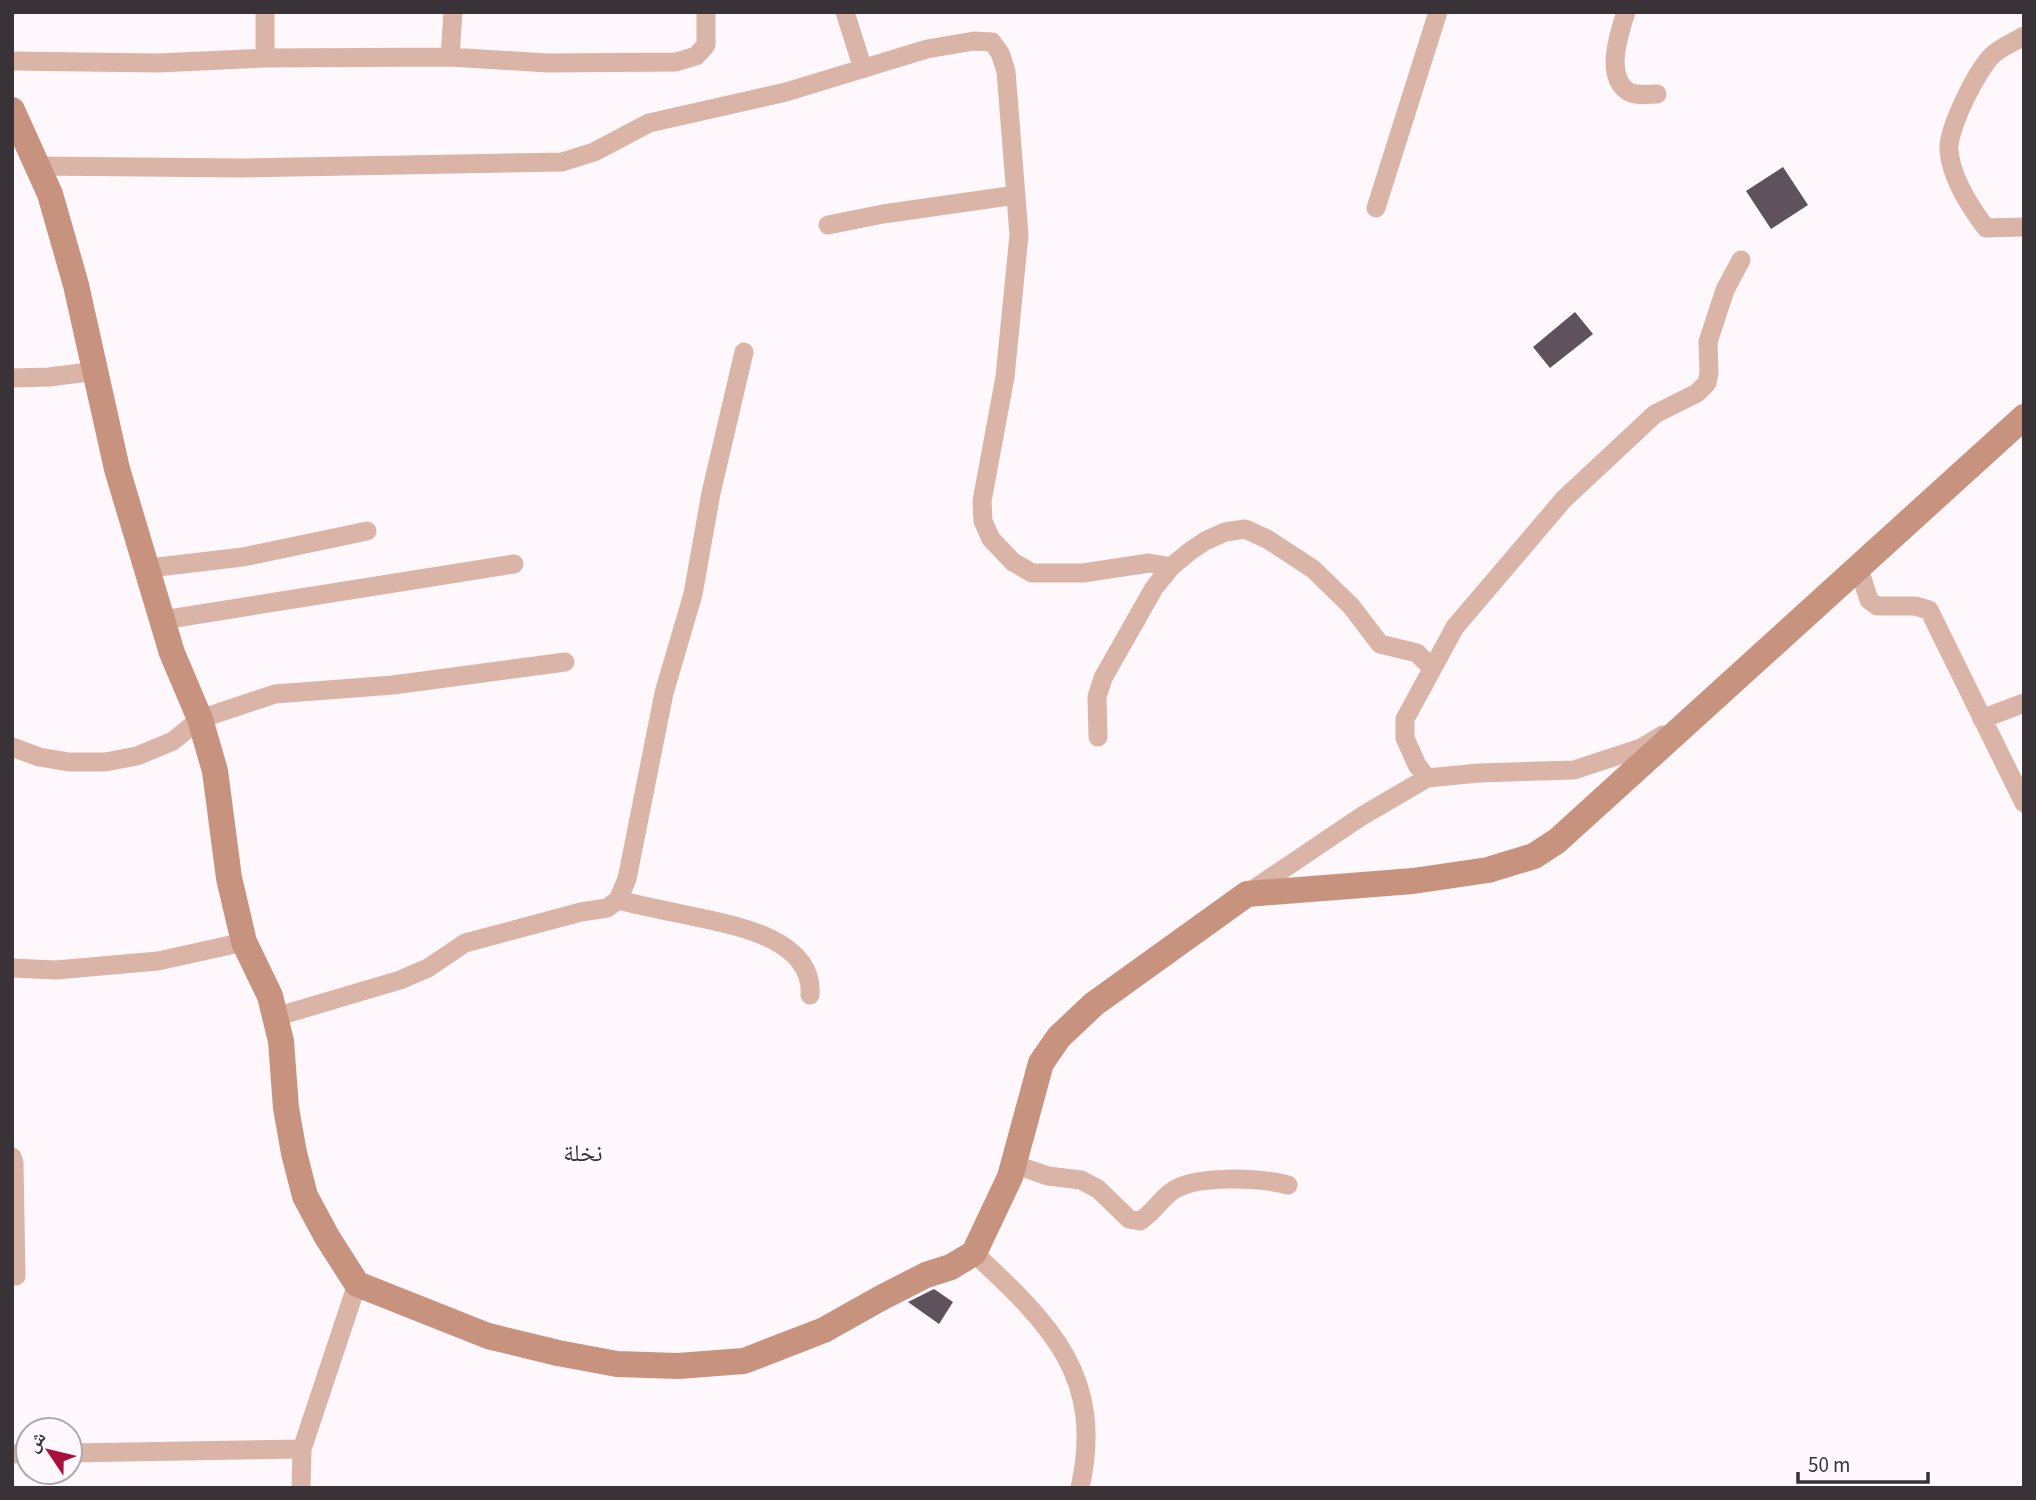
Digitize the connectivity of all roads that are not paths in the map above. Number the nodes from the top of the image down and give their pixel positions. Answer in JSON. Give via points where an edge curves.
{"nodes":[{"id":1,"x":265,"y":12,"type":"edge"},
{"id":2,"x":453,"y":12,"type":"edge"},
{"id":3,"x":706,"y":12,"type":"edge"},
{"id":4,"x":845,"y":12,"type":"edge"},
{"id":5,"x":1438,"y":12,"type":"edge"},
{"id":6,"x":1626,"y":12,"type":"edge"},
{"id":7,"x":2024,"y":36,"type":"edge"},
{"id":8,"x":450,"y":57,"type":"junction"},
{"id":9,"x":265,"y":58,"type":"junction"},
{"id":10,"x":12,"y":61,"type":"edge"},
{"id":11,"x":863,"y":69,"type":"junction"},
{"id":12,"x":1657,"y":94,"type":"dead end"},
{"id":13,"x":12,"y":110,"type":"edge"},
{"id":14,"x":36,"y":166,"type":"junction"},
{"id":15,"x":1016,"y":195,"type":"junction"},
{"id":16,"x":1376,"y":208,"type":"dead end"},
{"id":17,"x":828,"y":225,"type":"dead end"},
{"id":18,"x":2024,"y":227,"type":"edge"},
{"id":19,"x":1741,"y":260,"type":"dead end"},
{"id":20,"x":744,"y":352,"type":"dead end"},
{"id":21,"x":97,"y":371,"type":"junction"},
{"id":22,"x":12,"y":378,"type":"edge"},
{"id":23,"x":2024,"y":417,"type":"edge"},
{"id":24,"x":367,"y":531,"type":"dead end"},
{"id":25,"x":514,"y":564,"type":"dead end"},
{"id":26,"x":1171,"y":567,"type":"junction"},
{"id":27,"x":149,"y":568,"type":"junction"},
{"id":28,"x":1859,"y":569,"type":"junction"},
{"id":29,"x":163,"y":620,"type":"junction"},
{"id":30,"x":565,"y":662,"type":"dead end"},
{"id":31,"x":1432,"y":668,"type":"junction"},
{"id":32,"x":2024,"y":703,"type":"edge"},
{"id":33,"x":1695,"y":715,"type":"junction"},
{"id":34,"x":200,"y":719,"type":"junction"},
{"id":35,"x":1982,"y":719,"type":"junction"},
{"id":36,"x":1098,"y":737,"type":"dead end"},
{"id":37,"x":12,"y":747,"type":"edge"},
{"id":38,"x":1427,"y":778,"type":"junction"},
{"id":39,"x":2024,"y":803,"type":"edge"},
{"id":40,"x":1247,"y":894,"type":"junction"},
{"id":41,"x":618,"y":900,"type":"junction"},
{"id":42,"x":244,"y":942,"type":"junction"},
{"id":43,"x":12,"y":968,"type":"edge"},
{"id":44,"x":810,"y":995,"type":"dead end"},
{"id":45,"x":275,"y":1017,"type":"junction"},
{"id":46,"x":12,"y":1157,"type":"edge"},
{"id":47,"x":1013,"y":1164,"type":"junction"},
{"id":48,"x":1288,"y":1185,"type":"dead end"},
{"id":49,"x":974,"y":1253,"type":"junction"},
{"id":50,"x":16,"y":1276,"type":"dead end"},
{"id":51,"x":357,"y":1284,"type":"junction"},
{"id":52,"x":302,"y":1449,"type":"junction"},
{"id":53,"x":84,"y":1453,"type":"edge"},
{"id":54,"x":301,"y":1488,"type":"edge"},
{"id":55,"x":1080,"y":1488,"type":"edge"}],
"edges":[{"from":1,"to":9,"type":"street"},
{"from":2,"to":8,"type":"street"},
{"from":3,"to":8,"type":"street","via":[[706,45],[696,56],[677,62],[548,63]]},
{"from":4,"to":11,"type":"street"},
{"from":5,"to":16,"type":"street"},
{"from":6,"to":12,"type":"street","via":[[1616,53],[1618,77],[1628,91]]},
{"from":7,"to":18,"type":"street","via":[[1993,53],[1980,71],[1948,148],[1962,190],[1986,228]]},
{"from":8,"to":9,"type":"street"},
{"from":9,"to":10,"type":"street","via":[[158,63]]},
{"from":11,"to":14,"type":"street","via":[[649,123],[594,152],[562,162],[242,168]]},
{"from":11,"to":15,"type":"street","via":[[928,49],[992,41],[1006,71]]},
{"from":13,"to":14,"type":"street"},
{"from":14,"to":21,"type":"street","via":[[65,244]]},
{"from":15,"to":17,"type":"street"},
{"from":15,"to":26,"type":"street","via":[[1019,235],[1005,377],[982,501],[983,521],[991,539],[1013,562],[1032,573],[1083,573],[1149,563]]},
{"from":19,"to":31,"type":"street","via":[[1710,332],[1707,383],[1655,414],[1564,499],[1455,627]]},
{"from":20,"to":41,"type":"street","via":[[693,594],[664,693],[627,880]]},
{"from":21,"to":22,"type":"street"},
{"from":21,"to":27,"type":"street","via":[[117,468]]},
{"from":23,"to":28,"type":"street"},
{"from":24,"to":27,"type":"street","via":[[243,557]]},
{"from":25,"to":29,"type":"street"},
{"from":26,"to":31,"type":"street","via":[[1205,541],[1245,529],[1314,569],[1380,644],[1417,653]]},
{"from":26,"to":36,"type":"street","via":[[1154,588],[1103,678],[1097,697]]},
{"from":27,"to":29,"type":"street"},
{"from":28,"to":33,"type":"street"},
{"from":28,"to":35,"type":"street","via":[[1869,600],[1877,606],[1929,610]]},
{"from":29,"to":34,"type":"street"},
{"from":30,"to":34,"type":"street","via":[[393,685],[275,694]]},
{"from":31,"to":38,"type":"street","via":[[1405,719],[1405,738]]},
{"from":32,"to":35,"type":"street"},
{"from":33,"to":38,"type":"street","via":[[1641,748],[1574,770]]},
{"from":33,"to":40,"type":"street","via":[[1557,841],[1534,856],[1488,870],[1413,881]]},
{"from":34,"to":37,"type":"street","via":[[173,741],[137,756],[105,762],[69,762]]},
{"from":34,"to":42,"type":"street","via":[[215,771],[221,831]]},
{"from":35,"to":39,"type":"street"},
{"from":38,"to":40,"type":"street"},
{"from":40,"to":47,"type":"street","via":[[1094,1004],[1059,1037],[1041,1063]]},
{"from":41,"to":44,"type":"street","via":[[736,926],[775,941],[802,965],[811,983]]},
{"from":41,"to":45,"type":"street","via":[[607,908],[465,943],[400,980]]},
{"from":42,"to":43,"type":"street","via":[[158,961],[56,970]]},
{"from":42,"to":45,"type":"street"},
{"from":45,"to":51,"type":"street","via":[[286,1108],[305,1196]]},
{"from":46,"to":50,"type":"street"},
{"from":47,"to":48,"type":"street","via":[[1048,1176],[1081,1180],[1098,1189],[1129,1219],[1140,1221],[1172,1191],[1196,1181],[1264,1179]]},
{"from":47,"to":49,"type":"street"},
{"from":49,"to":51,"type":"street","via":[[824,1330],[744,1361],[678,1366],[617,1364],[488,1336]]},
{"from":49,"to":55,"type":"street","via":[[1029,1304],[1068,1358],[1079,1385],[1088,1434]]},
{"from":51,"to":52,"type":"street"},
{"from":52,"to":53,"type":"street"},
{"from":52,"to":54,"type":"street"}]}
